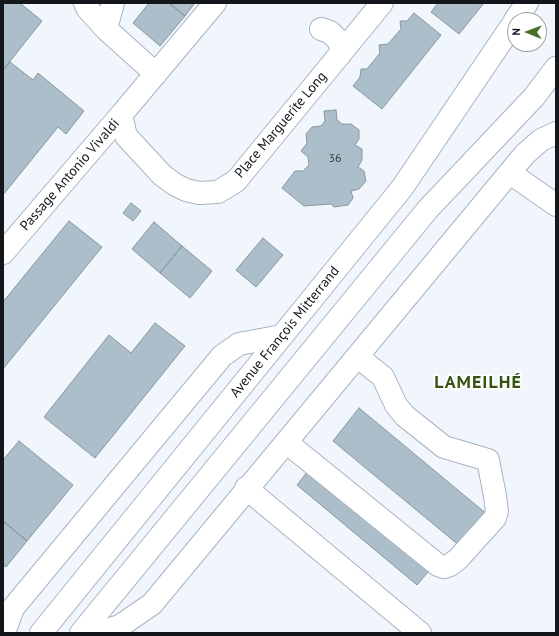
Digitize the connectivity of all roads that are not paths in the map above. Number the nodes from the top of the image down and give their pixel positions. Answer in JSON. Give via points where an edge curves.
{"nodes":[{"id":1,"x":85,"y":3,"type":"edge"},
{"id":2,"x":105,"y":3,"type":"edge"},
{"id":3,"x":113,"y":3,"type":"edge"},
{"id":4,"x":215,"y":3,"type":"edge"},
{"id":5,"x":382,"y":3,"type":"edge"},
{"id":6,"x":527,"y":3,"type":"edge"},
{"id":7,"x":521,"y":12,"type":"edge"},
{"id":8,"x":106,"y":29,"type":"junction"},
{"id":9,"x":320,"y":29,"type":"dead end"},
{"id":10,"x":507,"y":32,"type":"edge"},
{"id":11,"x":340,"y":55,"type":"junction"},
{"id":12,"x":556,"y":68,"type":"edge"},
{"id":13,"x":156,"y":74,"type":"junction"},
{"id":14,"x":121,"y":115,"type":"junction"},
{"id":15,"x":556,"y":133,"type":"edge"},
{"id":16,"x":510,"y":173,"type":"junction"},
{"id":17,"x":194,"y":175,"type":"dead end"},
{"id":18,"x":211,"y":194,"type":"junction"},
{"id":19,"x":556,"y":205,"type":"edge"},
{"id":20,"x":3,"y":253,"type":"edge"},
{"id":21,"x":282,"y":336,"type":"junction"},
{"id":22,"x":358,"y":357,"type":"junction"},
{"id":23,"x":286,"y":442,"type":"junction"},
{"id":24,"x":246,"y":488,"type":"junction"},
{"id":25,"x":4,"y":633,"type":"edge"},
{"id":26,"x":40,"y":633,"type":"edge"},
{"id":27,"x":81,"y":633,"type":"edge"},
{"id":28,"x":97,"y":633,"type":"edge"},
{"id":29,"x":420,"y":633,"type":"edge"}],
"edges":[{"from":1,"to":8,"type":"street"},
{"from":2,"to":8,"type":"street"},
{"from":3,"to":8,"type":"street"},
{"from":4,"to":13,"type":"street"},
{"from":5,"to":11,"type":"street","name":"Place Marguerite Long"},
{"from":6,"to":7,"type":"street","name":"Avenue François Mitterrand"},
{"from":8,"to":13,"type":"street"},
{"from":9,"to":11,"type":"street","via":[[330,32],[338,40],[341,47]]},
{"from":10,"to":21,"type":"street","name":"Avenue François Mitterrand","via":[[402,188]]},
{"from":11,"to":18,"type":"street","name":"Place Marguerite Long","via":[[236,181]]},
{"from":12,"to":27,"type":"street","via":[[534,97],[428,209]]},
{"from":13,"to":14,"type":"street"},
{"from":14,"to":18,"type":"street","via":[[126,136],[151,150],[174,184],[186,190]]},
{"from":14,"to":20,"type":"street","name":"Passage Antonio Vivaldi"},
{"from":15,"to":16,"type":"street","via":[[540,140]]},
{"from":16,"to":19,"type":"street"},
{"from":16,"to":22,"type":"street"},
{"from":17,"to":18,"type":"street","via":[[195,186]]},
{"from":21,"to":25,"type":"street","via":[[239,344],[222,356],[13,608]]},
{"from":21,"to":26,"type":"street","name":"Avenue François Mitterrand"},
{"from":22,"to":23,"type":"street"},
{"from":22,"to":23,"type":"street","via":[[383,377],[389,392],[405,416],[444,447],[488,460],[497,511],[495,518],[467,552],[450,565],[438,565]]},
{"from":23,"to":24,"type":"street"},
{"from":24,"to":28,"type":"street","via":[[152,604],[120,626]]},
{"from":24,"to":29,"type":"street"}]}
